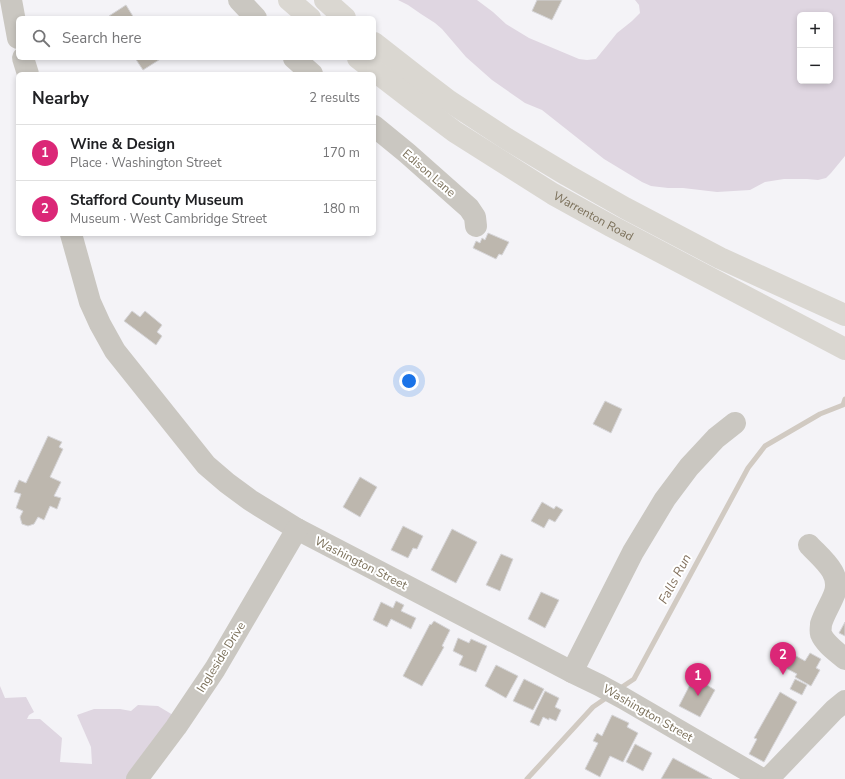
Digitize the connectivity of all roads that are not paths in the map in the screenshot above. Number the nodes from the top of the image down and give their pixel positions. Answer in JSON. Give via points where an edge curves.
{"nodes":[{"id":1,"x":12,"y":0,"type":"edge"},
{"id":2,"x":239,"y":0,"type":"edge"},
{"id":3,"x":289,"y":0,"type":"edge"},
{"id":4,"x":325,"y":0,"type":"edge"},
{"id":5,"x":254,"y":16,"type":"edge"},
{"id":6,"x":308,"y":16,"type":"edge"},
{"id":7,"x":342,"y":16,"type":"edge"},
{"id":8,"x":16,"y":25,"type":"edge"},
{"id":9,"x":376,"y":45,"type":"edge"},
{"id":10,"x":24,"y":60,"type":"edge"},
{"id":11,"x":296,"y":60,"type":"edge"},
{"id":12,"x":361,"y":60,"type":"edge"},
{"id":13,"x":27,"y":72,"type":"edge"},
{"id":14,"x":310,"y":72,"type":"edge"},
{"id":15,"x":376,"y":128,"type":"edge"},
{"id":16,"x":476,"y":226,"type":"dead end"},
{"id":17,"x":72,"y":236,"type":"edge"},
{"id":18,"x":845,"y":315,"type":"edge"},
{"id":19,"x":845,"y":348,"type":"edge"},
{"id":20,"x":735,"y":423,"type":"dead end"},
{"id":21,"x":297,"y":529,"type":"junction"},
{"id":22,"x":810,"y":545,"type":"dead end"},
{"id":23,"x":845,"y":659,"type":"edge"},
{"id":24,"x":572,"y":672,"type":"junction"},
{"id":25,"x":845,"y":701,"type":"edge"},
{"id":26,"x":137,"y":779,"type":"edge"},
{"id":27,"x":762,"y":779,"type":"edge"},
{"id":28,"x":768,"y":779,"type":"edge"}],
"edges":[{"from":1,"to":8,"type":"street"},
{"from":2,"to":5,"type":"street"},
{"from":3,"to":6,"type":"main road"},
{"from":4,"to":7,"type":"main road"},
{"from":9,"to":18,"type":"main road","name":"Warrenton Road","via":[[449,101],[567,175],[720,258]]},
{"from":10,"to":13,"type":"street"},
{"from":11,"to":14,"type":"street"},
{"from":12,"to":19,"type":"main road","name":"Warrenton Road","via":[[455,132],[553,194]]},
{"from":15,"to":16,"type":"street","name":"Edison Lane","via":[[469,208]]},
{"from":17,"to":21,"type":"street","name":"Washington Street","via":[[90,302],[115,351],[206,465],[232,488]]},
{"from":20,"to":24,"type":"street","via":[[716,438],[689,467],[665,499],[633,552]]},
{"from":21,"to":24,"type":"street","name":"Washington Street"},
{"from":21,"to":26,"type":"street","name":"Ingleside Drive","via":[[215,669]]},
{"from":22,"to":23,"type":"street","via":[[830,567],[836,581],[836,590],[821,624],[821,635]]},
{"from":24,"to":27,"type":"street","name":"Washington Street","via":[[623,698]]},
{"from":25,"to":28,"type":"street"}]}
